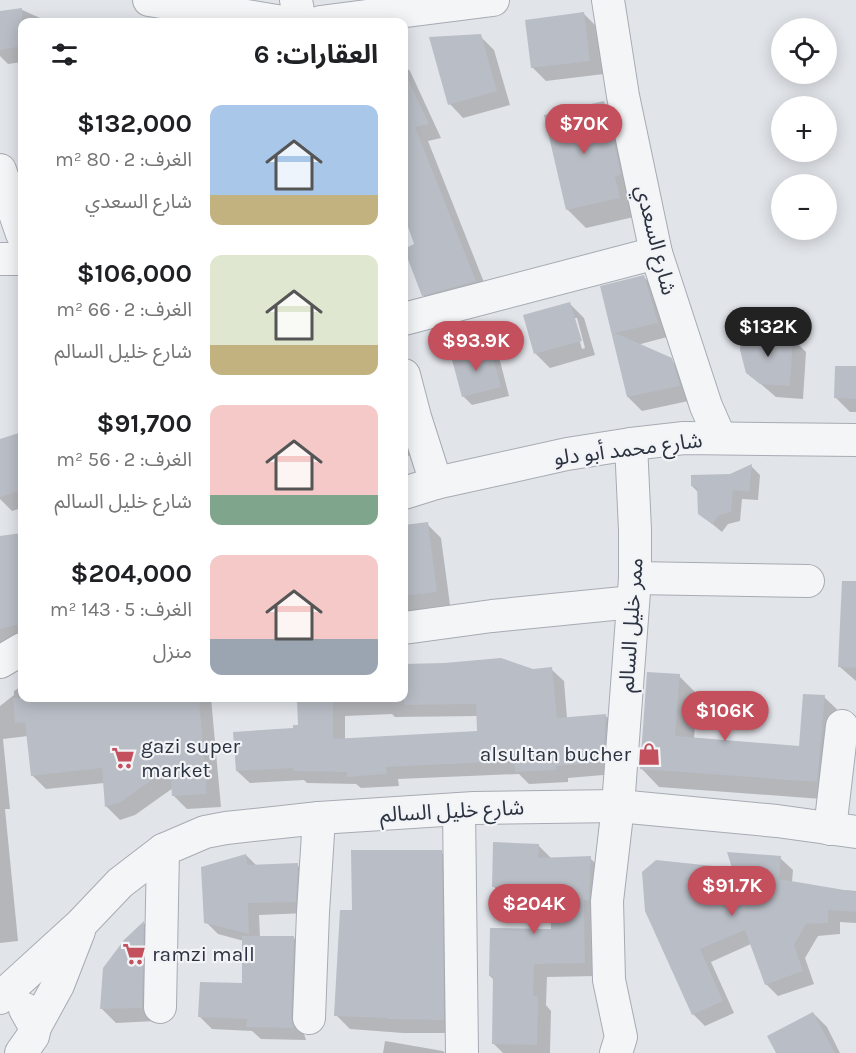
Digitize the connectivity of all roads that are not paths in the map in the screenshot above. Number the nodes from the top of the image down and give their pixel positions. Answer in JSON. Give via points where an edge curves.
{"nodes":[{"id":1,"x":148,"y":0,"type":"edge"},
{"id":2,"x":296,"y":0,"type":"edge"},
{"id":3,"x":493,"y":0,"type":"edge"},
{"id":4,"x":608,"y":0,"type":"edge"},
{"id":5,"x":258,"y":18,"type":"edge"},
{"id":6,"x":299,"y":18,"type":"edge"},
{"id":7,"x":351,"y":18,"type":"edge"},
{"id":8,"x":0,"y":170,"type":"edge"},
{"id":9,"x":18,"y":222,"type":"edge"},
{"id":10,"x":656,"y":253,"type":"junction"},
{"id":11,"x":0,"y":259,"type":"edge"},
{"id":12,"x":18,"y":259,"type":"edge"},
{"id":13,"x":408,"y":318,"type":"edge"},
{"id":14,"x":408,"y":390,"type":"edge"},
{"id":15,"x":720,"y":438,"type":"junction"},
{"id":16,"x":856,"y":440,"type":"edge"},
{"id":17,"x":631,"y":444,"type":"junction"},
{"id":18,"x":436,"y":483,"type":"junction"},
{"id":19,"x":408,"y":492,"type":"edge"},
{"id":20,"x":808,"y":581,"type":"dead end"},
{"id":21,"x":634,"y":590,"type":"junction"},
{"id":22,"x":408,"y":627,"type":"edge"},
{"id":23,"x":18,"y":651,"type":"edge"},
{"id":24,"x":0,"y":662,"type":"edge"},
{"id":25,"x":842,"y":726,"type":"dead end"},
{"id":26,"x":618,"y":806,"type":"junction"},
{"id":27,"x":459,"y":809,"type":"junction"},
{"id":28,"x":319,"y":818,"type":"junction"},
{"id":29,"x":843,"y":830,"type":"edge"},
{"id":30,"x":163,"y":850,"type":"junction"},
{"id":31,"x":81,"y":924,"type":"junction"},
{"id":32,"x":0,"y":998,"type":"edge"},
{"id":33,"x":160,"y":1007,"type":"dead end"},
{"id":34,"x":309,"y":1018,"type":"dead end"},
{"id":35,"x":34,"y":1042,"type":"edge"},
{"id":36,"x":626,"y":1048,"type":"edge"},
{"id":37,"x":462,"y":1053,"type":"edge"}],
"edges":[{"from":1,"to":5,"type":"street"},
{"from":2,"to":6,"type":"street"},
{"from":3,"to":7,"type":"street"},
{"from":4,"to":10,"type":"street","name":"شارع السعدي","via":[[623,96]]},
{"from":8,"to":9,"type":"street"},
{"from":10,"to":13,"type":"street"},
{"from":10,"to":15,"type":"street","name":"شارع السعدي"},
{"from":11,"to":12,"type":"street"},
{"from":14,"to":18,"type":"street"},
{"from":15,"to":16,"type":"street","name":"شارع محمد أبو دلو"},
{"from":15,"to":17,"type":"street","name":"شارع محمد أبو دلو"},
{"from":17,"to":18,"type":"street","name":"شارع محمد أبو دلو"},
{"from":17,"to":21,"type":"street","name":"ممر خليل السالم"},
{"from":18,"to":19,"type":"street","name":"شارع محمد أبو دلو"},
{"from":20,"to":21,"type":"street"},
{"from":21,"to":22,"type":"street"},
{"from":21,"to":26,"type":"street","name":"ممر خليل السالم"},
{"from":23,"to":24,"type":"street"},
{"from":25,"to":29,"type":"street"},
{"from":26,"to":27,"type":"street","name":"شارع خليل السالم"},
{"from":26,"to":29,"type":"street","name":"شارع خليل السالم"},
{"from":26,"to":36,"type":"street","name":"ممر خليل السالم","via":[[607,901],[608,954],[609,980]]},
{"from":27,"to":28,"type":"street","name":"شارع خليل السالم"},
{"from":27,"to":37,"type":"street"},
{"from":28,"to":30,"type":"street","name":"شارع خليل السالم","via":[[206,832]]},
{"from":28,"to":34,"type":"street"},
{"from":30,"to":31,"type":"street","name":"شارع خليل السالم","via":[[120,883]]},
{"from":30,"to":33,"type":"street"},
{"from":31,"to":32,"type":"street","name":"شارع خليل السالم"},
{"from":31,"to":35,"type":"street","name":"شارع خليل السالم"},
{"from":32,"to":35,"type":"street","via":[[27,1011]]}]}
